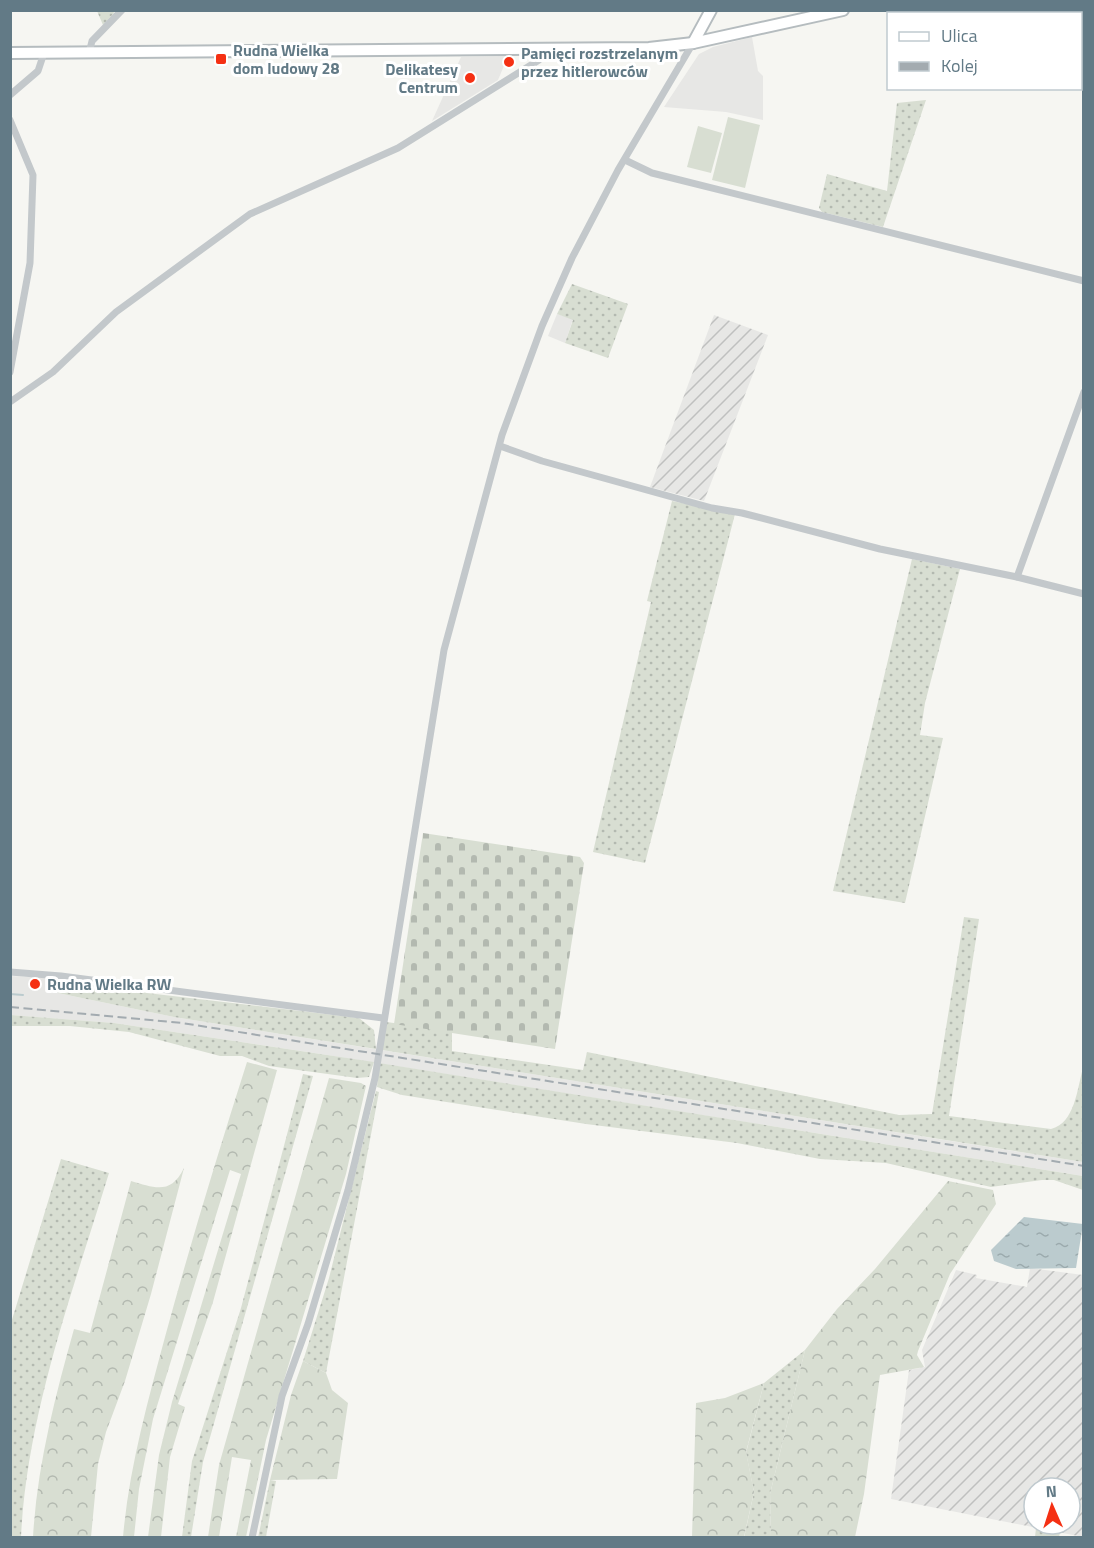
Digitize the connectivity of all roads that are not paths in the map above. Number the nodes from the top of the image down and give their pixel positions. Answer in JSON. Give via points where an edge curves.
{"nodes":[{"id":1,"x":122,"y":10,"type":"edge"},
{"id":2,"x":711,"y":10,"type":"edge"},
{"id":3,"x":843,"y":10,"type":"edge"},
{"id":4,"x":693,"y":43,"type":"junction"},
{"id":5,"x":544,"y":48,"type":"junction"},
{"id":6,"x":10,"y":53,"type":"edge"},
{"id":7,"x":44,"y":53,"type":"junction"},
{"id":8,"x":88,"y":53,"type":"junction"},
{"id":9,"x":10,"y":95,"type":"edge"},
{"id":10,"x":10,"y":120,"type":"edge"},
{"id":11,"x":624,"y":160,"type":"junction"},
{"id":12,"x":1083,"y":281,"type":"edge"},
{"id":13,"x":10,"y":372,"type":"edge"},
{"id":14,"x":1083,"y":392,"type":"edge"},
{"id":15,"x":10,"y":402,"type":"edge"},
{"id":16,"x":500,"y":446,"type":"junction"},
{"id":17,"x":1017,"y":577,"type":"junction"},
{"id":18,"x":1083,"y":594,"type":"edge"},
{"id":19,"x":10,"y":972,"type":"edge"},
{"id":20,"x":383,"y":1018,"type":"junction"},
{"id":21,"x":252,"y":1538,"type":"edge"}],
"edges":[{"from":1,"to":8,"type":"street","via":[[92,40]]},
{"from":2,"to":4,"type":"street"},
{"from":3,"to":4,"type":"street"},
{"from":4,"to":5,"type":"street","via":[[649,48]]},
{"from":4,"to":11,"type":"street"},
{"from":5,"to":8,"type":"street"},
{"from":5,"to":15,"type":"street","via":[[539,60],[398,148],[281,198],[236,223],[116,312],[47,377]]},
{"from":6,"to":7,"type":"street"},
{"from":7,"to":8,"type":"street"},
{"from":7,"to":9,"type":"street","via":[[38,72]]},
{"from":10,"to":13,"type":"street","via":[[33,175],[33,187],[30,263]]},
{"from":11,"to":12,"type":"street","via":[[652,172]]},
{"from":11,"to":16,"type":"street","via":[[572,258],[542,326]]},
{"from":14,"to":17,"type":"street"},
{"from":16,"to":17,"type":"street","via":[[712,508]]},
{"from":16,"to":20,"type":"street","via":[[444,650]]},
{"from":17,"to":18,"type":"street"},
{"from":19,"to":20,"type":"street","via":[[61,975]]},
{"from":20,"to":21,"type":"street","via":[[375,1078],[348,1190],[282,1396]]}]}
